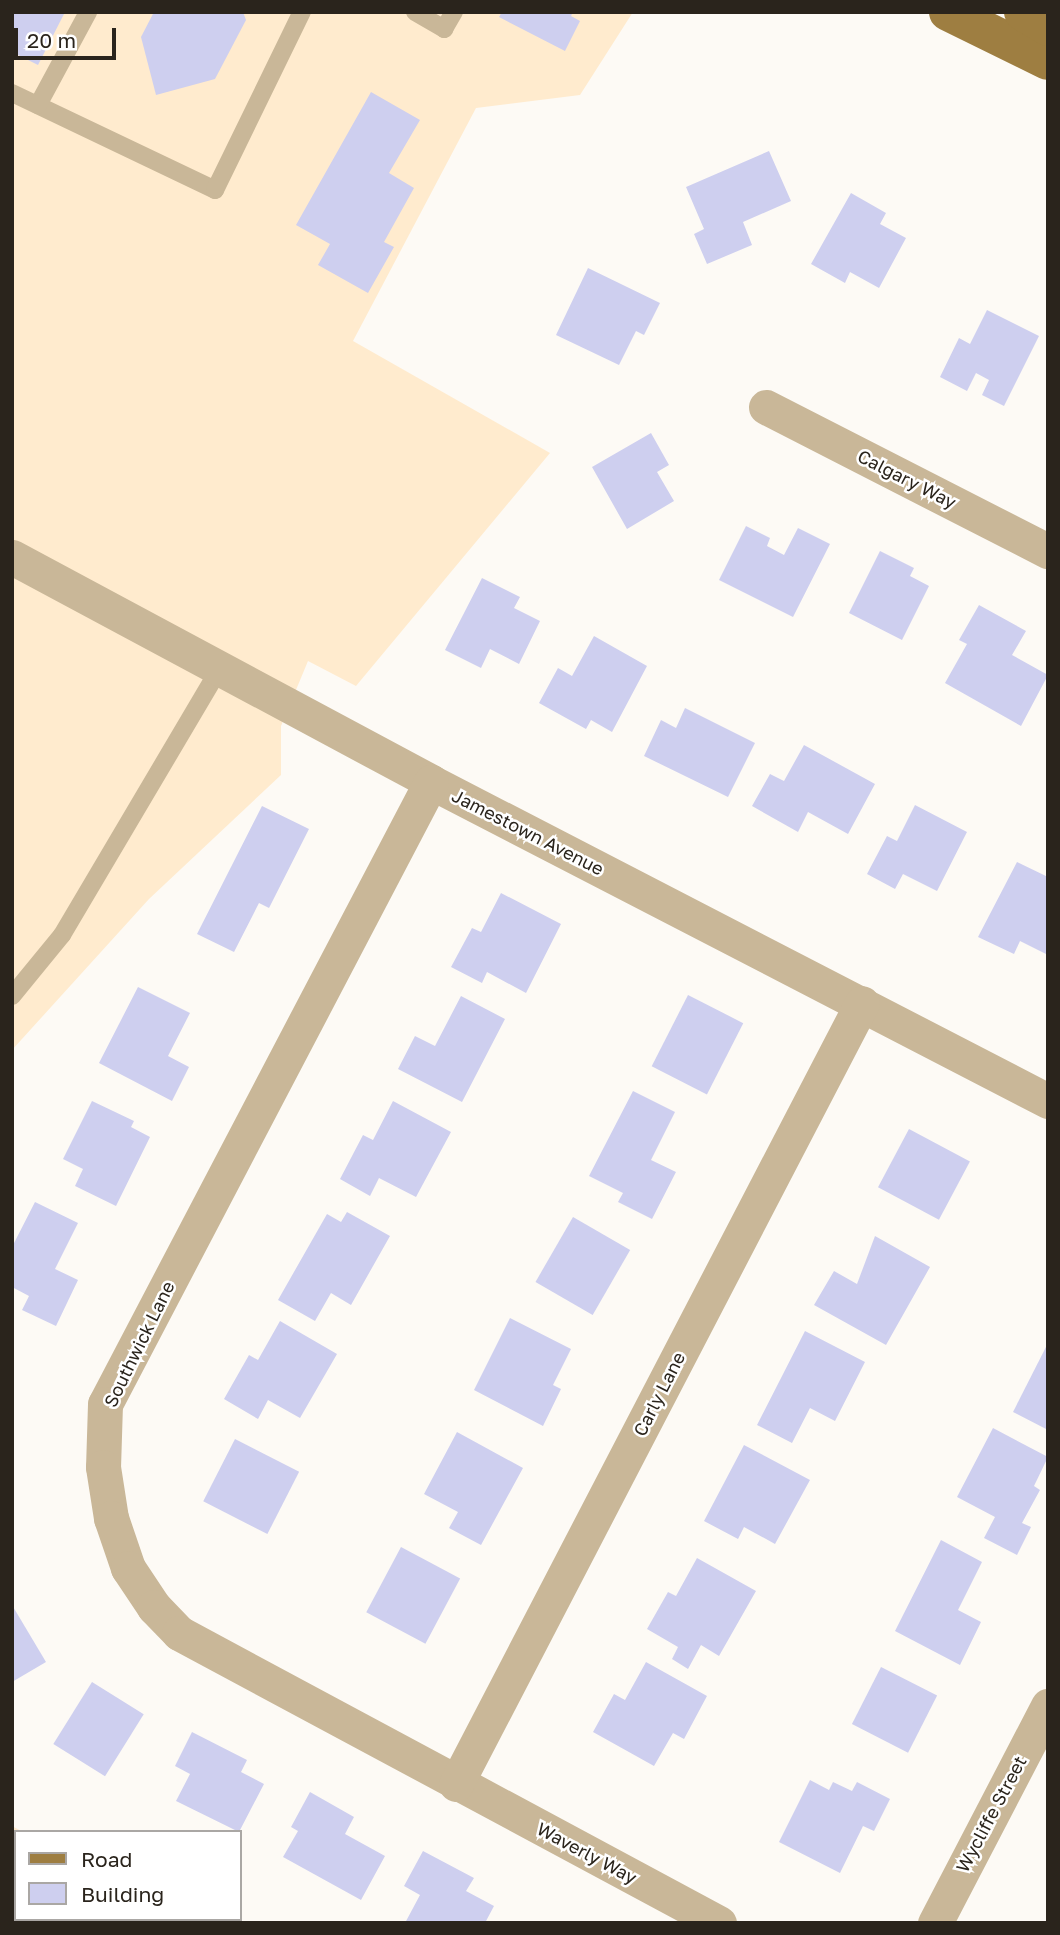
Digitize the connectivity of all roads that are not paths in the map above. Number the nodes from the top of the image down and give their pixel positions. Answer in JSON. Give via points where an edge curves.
{"nodes":[{"id":1,"x":88,"y":12,"type":"edge"},
{"id":2,"x":302,"y":12,"type":"edge"},
{"id":3,"x":415,"y":12,"type":"edge"},
{"id":4,"x":454,"y":12,"type":"edge"},
{"id":5,"x":948,"y":12,"type":"edge"},
{"id":6,"x":1023,"y":12,"type":"edge"},
{"id":7,"x":1048,"y":27,"type":"edge"},
{"id":8,"x":1048,"y":61,"type":"edge"},
{"id":9,"x":12,"y":93,"type":"edge"},
{"id":10,"x":38,"y":106,"type":"junction"},
{"id":11,"x":766,"y":408,"type":"dead end"},
{"id":12,"x":1048,"y":551,"type":"edge"},
{"id":13,"x":12,"y":557,"type":"edge"},
{"id":14,"x":220,"y":668,"type":"junction"},
{"id":15,"x":431,"y":782,"type":"junction"},
{"id":16,"x":12,"y":996,"type":"edge"},
{"id":17,"x":862,"y":1003,"type":"junction"},
{"id":18,"x":1048,"y":1101,"type":"edge"},
{"id":19,"x":1048,"y":1706,"type":"edge"},
{"id":20,"x":456,"y":1784,"type":"junction"},
{"id":21,"x":719,"y":1923,"type":"edge"},
{"id":22,"x":935,"y":1923,"type":"edge"}],
"edges":[{"from":1,"to":10,"type":"lane"},
{"from":2,"to":10,"type":"lane","via":[[215,190]]},
{"from":3,"to":4,"type":"lane","via":[[444,29]]},
{"from":5,"to":8,"type":"main road"},
{"from":6,"to":7,"type":"main road"},
{"from":9,"to":10,"type":"lane"},
{"from":11,"to":12,"type":"street","name":"Calgary Way"},
{"from":13,"to":14,"type":"street","name":"Jamestown Avenue"},
{"from":14,"to":15,"type":"street","name":"Jamestown Avenue"},
{"from":14,"to":16,"type":"lane","via":[[62,936]]},
{"from":15,"to":17,"type":"street","name":"Jamestown Avenue"},
{"from":15,"to":20,"type":"street","name":"Southwick Lane","via":[[105,1404],[103,1467],[111,1518],[128,1567],[154,1607],[179,1633]]},
{"from":17,"to":18,"type":"street","name":"Jamestown Avenue"},
{"from":17,"to":20,"type":"street","name":"Carly Lane"},
{"from":19,"to":22,"type":"street","name":"Wycliffe Street"},
{"from":20,"to":21,"type":"street","name":"Waverly Way"}]}
